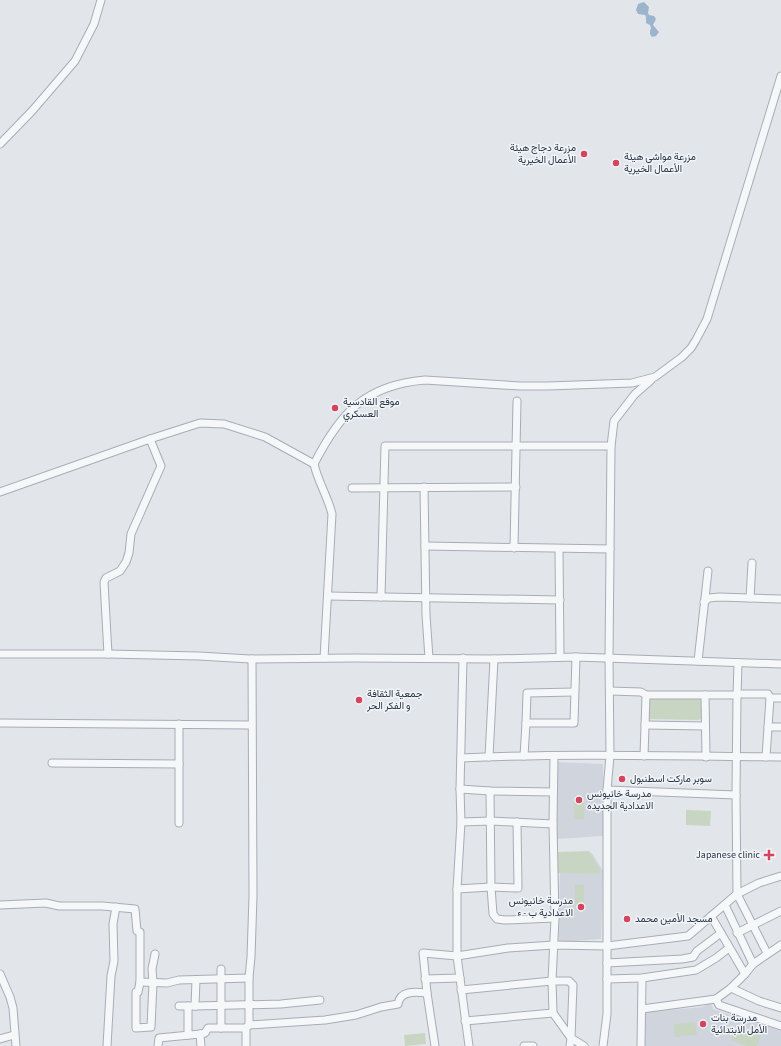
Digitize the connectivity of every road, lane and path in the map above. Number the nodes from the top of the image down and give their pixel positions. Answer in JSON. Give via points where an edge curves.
{"nodes":[{"id":1,"x":101,"y":0,"type":"edge"},
{"id":2,"x":781,"y":76,"type":"edge"},
{"id":3,"x":0,"y":144,"type":"edge"},
{"id":4,"x":655,"y":377,"type":"junction"},
{"id":5,"x":517,"y":401,"type":"dead end"},
{"id":6,"x":150,"y":439,"type":"junction"},
{"id":7,"x":516,"y":446,"type":"junction"},
{"id":8,"x":611,"y":446,"type":"junction"},
{"id":9,"x":314,"y":464,"type":"junction"},
{"id":10,"x":516,"y":486,"type":"junction"},
{"id":11,"x":424,"y":487,"type":"junction"},
{"id":12,"x":352,"y":488,"type":"dead end"},
{"id":13,"x":384,"y":488,"type":"junction"},
{"id":14,"x":0,"y":492,"type":"edge"},
{"id":15,"x":425,"y":546,"type":"junction"},
{"id":16,"x":514,"y":548,"type":"junction"},
{"id":17,"x":559,"y":549,"type":"dead end"},
{"id":18,"x":610,"y":549,"type":"junction"},
{"id":19,"x":752,"y":563,"type":"dead end"},
{"id":20,"x":708,"y":571,"type":"dead end"},
{"id":21,"x":328,"y":596,"type":"junction"},
{"id":22,"x":381,"y":597,"type":"junction"},
{"id":23,"x":425,"y":598,"type":"junction"},
{"id":24,"x":750,"y":598,"type":"junction"},
{"id":25,"x":781,"y":599,"type":"edge"},
{"id":26,"x":560,"y":600,"type":"junction"},
{"id":27,"x":704,"y":602,"type":"junction"},
{"id":28,"x":0,"y":654,"type":"edge"},
{"id":29,"x":108,"y":654,"type":"junction"},
{"id":30,"x":560,"y":657,"type":"junction"},
{"id":31,"x":576,"y":657,"type":"junction"},
{"id":32,"x":324,"y":658,"type":"junction"},
{"id":33,"x":429,"y":658,"type":"junction"},
{"id":34,"x":463,"y":658,"type":"junction"},
{"id":35,"x":609,"y":658,"type":"junction"},
{"id":36,"x":252,"y":659,"type":"junction"},
{"id":37,"x":494,"y":659,"type":"junction"},
{"id":38,"x":698,"y":661,"type":"junction"},
{"id":39,"x":738,"y":663,"type":"junction"},
{"id":40,"x":781,"y":664,"type":"edge"},
{"id":41,"x":610,"y":691,"type":"junction"},
{"id":42,"x":574,"y":692,"type":"junction"},
{"id":43,"x":737,"y":694,"type":"junction"},
{"id":44,"x":646,"y":695,"type":"junction"},
{"id":45,"x":705,"y":695,"type":"junction"},
{"id":46,"x":770,"y":698,"type":"junction"},
{"id":47,"x":781,"y":698,"type":"edge"},
{"id":48,"x":0,"y":723,"type":"edge"},
{"id":49,"x":526,"y":723,"type":"junction"},
{"id":50,"x":179,"y":724,"type":"junction"},
{"id":51,"x":250,"y":725,"type":"dead end"},
{"id":52,"x":645,"y":725,"type":"junction"},
{"id":53,"x":705,"y":726,"type":"junction"},
{"id":54,"x":768,"y":727,"type":"junction"},
{"id":55,"x":781,"y":727,"type":"edge"},
{"id":56,"x":524,"y":756,"type":"junction"},
{"id":57,"x":554,"y":756,"type":"junction"},
{"id":58,"x":610,"y":756,"type":"junction"},
{"id":59,"x":644,"y":756,"type":"junction"},
{"id":60,"x":489,"y":757,"type":"junction"},
{"id":61,"x":706,"y":757,"type":"junction"},
{"id":62,"x":737,"y":757,"type":"junction"},
{"id":63,"x":766,"y":757,"type":"junction"},
{"id":64,"x":781,"y":757,"type":"edge"},
{"id":65,"x":461,"y":758,"type":"junction"},
{"id":66,"x":52,"y":763,"type":"dead end"},
{"id":67,"x":179,"y":764,"type":"junction"},
{"id":68,"x":460,"y":789,"type":"junction"},
{"id":69,"x":607,"y":790,"type":"junction"},
{"id":70,"x":490,"y":791,"type":"junction"},
{"id":71,"x":553,"y":792,"type":"junction"},
{"id":72,"x":736,"y":795,"type":"junction"},
{"id":73,"x":491,"y":821,"type":"junction"},
{"id":74,"x":461,"y":822,"type":"junction"},
{"id":75,"x":517,"y":822,"type":"junction"},
{"id":76,"x":179,"y":823,"type":"dead end"},
{"id":77,"x":553,"y":824,"type":"junction"},
{"id":78,"x":781,"y":876,"type":"edge"},
{"id":79,"x":491,"y":887,"type":"junction"},
{"id":80,"x":457,"y":889,"type":"junction"},
{"id":81,"x":738,"y":894,"type":"junction"},
{"id":82,"x":725,"y":904,"type":"junction"},
{"id":83,"x":0,"y":905,"type":"edge"},
{"id":84,"x":116,"y":907,"type":"junction"},
{"id":85,"x":781,"y":911,"type":"edge"},
{"id":86,"x":711,"y":916,"type":"junction"},
{"id":87,"x":555,"y":918,"type":"junction"},
{"id":88,"x":753,"y":925,"type":"junction"},
{"id":89,"x":721,"y":933,"type":"junction"},
{"id":90,"x":738,"y":933,"type":"junction"},
{"id":91,"x":554,"y":945,"type":"junction"},
{"id":92,"x":781,"y":945,"type":"edge"},
{"id":93,"x":607,"y":946,"type":"junction"},
{"id":94,"x":729,"y":948,"type":"junction"},
{"id":95,"x":767,"y":953,"type":"junction"},
{"id":96,"x":156,"y":954,"type":"dead end"},
{"id":97,"x":457,"y":956,"type":"junction"},
{"id":98,"x":607,"y":963,"type":"junction"},
{"id":99,"x":753,"y":964,"type":"junction"},
{"id":100,"x":221,"y":969,"type":"dead end"},
{"id":101,"x":0,"y":974,"type":"edge"},
{"id":102,"x":745,"y":974,"type":"junction"},
{"id":103,"x":249,"y":978,"type":"junction"},
{"id":104,"x":460,"y":978,"type":"junction"},
{"id":105,"x":642,"y":978,"type":"junction"},
{"id":106,"x":221,"y":979,"type":"junction"},
{"id":107,"x":425,"y":979,"type":"junction"},
{"id":108,"x":607,"y":979,"type":"junction"},
{"id":109,"x":196,"y":980,"type":"junction"},
{"id":110,"x":552,"y":981,"type":"junction"},
{"id":111,"x":140,"y":982,"type":"junction"},
{"id":112,"x":153,"y":983,"type":"junction"},
{"id":113,"x":731,"y":988,"type":"junction"},
{"id":114,"x":461,"y":990,"type":"junction"},
{"id":115,"x":427,"y":992,"type":"junction"},
{"id":116,"x":320,"y":1000,"type":"dead end"},
{"id":117,"x":716,"y":1000,"type":"junction"},
{"id":118,"x":179,"y":1006,"type":"dead end"},
{"id":119,"x":192,"y":1006,"type":"junction"},
{"id":120,"x":220,"y":1006,"type":"junction"},
{"id":121,"x":249,"y":1006,"type":"junction"},
{"id":122,"x":781,"y":1008,"type":"edge"},
{"id":123,"x":642,"y":1009,"type":"junction"},
{"id":124,"x":553,"y":1013,"type":"junction"},
{"id":125,"x":465,"y":1020,"type":"junction"},
{"id":126,"x":780,"y":1022,"type":"edge"},
{"id":127,"x":247,"y":1026,"type":"junction"},
{"id":128,"x":221,"y":1028,"type":"junction"},
{"id":129,"x":200,"y":1034,"type":"junction"},
{"id":130,"x":14,"y":1035,"type":"junction"},
{"id":131,"x":188,"y":1035,"type":"junction"},
{"id":132,"x":571,"y":1038,"type":"junction"},
{"id":133,"x":0,"y":1039,"type":"edge"},
{"id":134,"x":16,"y":1046,"type":"edge"},
{"id":135,"x":107,"y":1046,"type":"edge"},
{"id":136,"x":158,"y":1046,"type":"edge"},
{"id":137,"x":201,"y":1046,"type":"edge"},
{"id":138,"x":246,"y":1046,"type":"edge"},
{"id":139,"x":435,"y":1046,"type":"edge"},
{"id":140,"x":469,"y":1046,"type":"edge"},
{"id":141,"x":524,"y":1046,"type":"edge"},
{"id":142,"x":533,"y":1046,"type":"edge"},
{"id":143,"x":570,"y":1046,"type":"edge"},
{"id":144,"x":584,"y":1046,"type":"edge"},
{"id":145,"x":603,"y":1046,"type":"edge"},
{"id":146,"x":641,"y":1046,"type":"edge"}],
"edges":[{"from":1,"to":3,"type":"street","via":[[94,24],[75,61]]},
{"from":2,"to":4,"type":"street","via":[[707,319],[691,348]]},
{"from":4,"to":8,"type":"street","via":[[635,394],[614,421]]},
{"from":4,"to":9,"type":"street","via":[[619,384],[520,386],[425,380],[394,385],[370,394],[348,413],[334,428]]},
{"from":5,"to":7,"type":"street"},
{"from":6,"to":9,"type":"street","via":[[200,423],[224,424],[265,436]]},
{"from":6,"to":14,"type":"street"},
{"from":6,"to":29,"type":"street","via":[[161,466],[131,534],[126,562],[120,571],[106,578],[104,582]]},
{"from":7,"to":8,"type":"street"},
{"from":7,"to":10,"type":"street"},
{"from":7,"to":13,"type":"street","via":[[385,446]]},
{"from":8,"to":18,"type":"street"},
{"from":9,"to":21,"type":"street","via":[[332,514]]},
{"from":10,"to":11,"type":"street"},
{"from":10,"to":16,"type":"street"},
{"from":11,"to":13,"type":"street"},
{"from":11,"to":15,"type":"street"},
{"from":12,"to":13,"type":"street"},
{"from":13,"to":22,"type":"street"},
{"from":15,"to":16,"type":"street"},
{"from":15,"to":23,"type":"street"},
{"from":16,"to":18,"type":"street"},
{"from":17,"to":26,"type":"street"},
{"from":18,"to":35,"type":"street"},
{"from":19,"to":24,"type":"street"},
{"from":20,"to":27,"type":"street"},
{"from":21,"to":22,"type":"street"},
{"from":21,"to":32,"type":"street"},
{"from":22,"to":23,"type":"street"},
{"from":23,"to":26,"type":"street"},
{"from":23,"to":33,"type":"street"},
{"from":24,"to":25,"type":"street"},
{"from":24,"to":27,"type":"street","via":[[720,597],[709,598]]},
{"from":26,"to":30,"type":"street"},
{"from":27,"to":38,"type":"street"},
{"from":28,"to":29,"type":"street"},
{"from":29,"to":36,"type":"street"},
{"from":30,"to":31,"type":"street"},
{"from":30,"to":37,"type":"street"},
{"from":31,"to":35,"type":"street"},
{"from":31,"to":42,"type":"street"},
{"from":32,"to":33,"type":"street"},
{"from":32,"to":36,"type":"street"},
{"from":33,"to":34,"type":"street"},
{"from":34,"to":37,"type":"street"},
{"from":34,"to":65,"type":"street"},
{"from":35,"to":38,"type":"street"},
{"from":35,"to":41,"type":"street"},
{"from":36,"to":103,"type":"street","via":[[253,896]]},
{"from":37,"to":60,"type":"street"},
{"from":38,"to":39,"type":"street"},
{"from":39,"to":40,"type":"street"},
{"from":39,"to":43,"type":"street"},
{"from":41,"to":44,"type":"street","via":[[641,692]]},
{"from":41,"to":58,"type":"street"},
{"from":42,"to":49,"type":"street","via":[[527,693]]},
{"from":42,"to":49,"type":"street","via":[[574,723]]},
{"from":43,"to":45,"type":"street"},
{"from":43,"to":46,"type":"street","via":[[768,694]]},
{"from":43,"to":62,"type":"street"},
{"from":44,"to":45,"type":"street"},
{"from":44,"to":52,"type":"street"},
{"from":45,"to":53,"type":"street"},
{"from":46,"to":47,"type":"street"},
{"from":46,"to":54,"type":"street"},
{"from":48,"to":50,"type":"street"},
{"from":49,"to":56,"type":"street"},
{"from":50,"to":51,"type":"street"},
{"from":50,"to":67,"type":"street"},
{"from":52,"to":53,"type":"street"},
{"from":52,"to":59,"type":"street"},
{"from":53,"to":61,"type":"street"},
{"from":54,"to":55,"type":"street"},
{"from":54,"to":63,"type":"street"},
{"from":56,"to":57,"type":"street"},
{"from":56,"to":60,"type":"street"},
{"from":57,"to":58,"type":"street"},
{"from":57,"to":71,"type":"street"},
{"from":58,"to":59,"type":"street"},
{"from":58,"to":69,"type":"street"},
{"from":59,"to":61,"type":"street"},
{"from":60,"to":65,"type":"street"},
{"from":61,"to":62,"type":"street"},
{"from":62,"to":63,"type":"street"},
{"from":62,"to":72,"type":"street"},
{"from":63,"to":64,"type":"street"},
{"from":65,"to":68,"type":"street"},
{"from":66,"to":67,"type":"street"},
{"from":67,"to":76,"type":"street"},
{"from":68,"to":70,"type":"street"},
{"from":68,"to":74,"type":"street"},
{"from":69,"to":72,"type":"street"},
{"from":69,"to":93,"type":"street"},
{"from":70,"to":71,"type":"street"},
{"from":70,"to":73,"type":"street"},
{"from":71,"to":77,"type":"street"},
{"from":72,"to":81,"type":"street"},
{"from":73,"to":74,"type":"street"},
{"from":73,"to":75,"type":"street"},
{"from":73,"to":79,"type":"street"},
{"from":74,"to":80,"type":"street"},
{"from":75,"to":77,"type":"street"},
{"from":75,"to":79,"type":"street","via":[[518,888]]},
{"from":77,"to":87,"type":"street"},
{"from":78,"to":81,"type":"street","via":[[759,883]]},
{"from":79,"to":80,"type":"street"},
{"from":79,"to":87,"type":"street","via":[[493,914],[497,919]]},
{"from":80,"to":97,"type":"street"},
{"from":81,"to":82,"type":"street"},
{"from":81,"to":88,"type":"street"},
{"from":82,"to":86,"type":"street"},
{"from":82,"to":90,"type":"street"},
{"from":83,"to":84,"type":"street","via":[[46,902],[59,906]]},
{"from":84,"to":111,"type":"street","via":[[135,909],[137,931],[140,932]]},
{"from":84,"to":135,"type":"street","via":[[112,924],[114,961]]},
{"from":85,"to":88,"type":"street"},
{"from":86,"to":89,"type":"street"},
{"from":86,"to":93,"type":"street","via":[[688,936]]},
{"from":87,"to":91,"type":"street"},
{"from":88,"to":90,"type":"street"},
{"from":88,"to":95,"type":"street"},
{"from":89,"to":94,"type":"street"},
{"from":89,"to":98,"type":"street","via":[[694,956],[682,959]]},
{"from":90,"to":99,"type":"street"},
{"from":91,"to":93,"type":"street"},
{"from":91,"to":97,"type":"street","via":[[508,948]]},
{"from":91,"to":110,"type":"street"},
{"from":92,"to":95,"type":"street"},
{"from":93,"to":98,"type":"street"},
{"from":94,"to":102,"type":"street"},
{"from":94,"to":105,"type":"street","via":[[696,970]]},
{"from":95,"to":99,"type":"street"},
{"from":96,"to":112,"type":"street","via":[[152,969]]},
{"from":97,"to":104,"type":"street"},
{"from":97,"to":107,"type":"street","via":[[423,953]]},
{"from":98,"to":108,"type":"street"},
{"from":99,"to":102,"type":"street"},
{"from":100,"to":106,"type":"street"},
{"from":101,"to":130,"type":"street","via":[[13,1008]]},
{"from":102,"to":113,"type":"street"},
{"from":103,"to":106,"type":"street"},
{"from":103,"to":121,"type":"street"},
{"from":104,"to":107,"type":"street"},
{"from":104,"to":114,"type":"street"},
{"from":105,"to":108,"type":"street"},
{"from":105,"to":123,"type":"street"},
{"from":106,"to":109,"type":"street"},
{"from":106,"to":120,"type":"street"},
{"from":107,"to":115,"type":"street"},
{"from":108,"to":145,"type":"street","via":[[607,1014]]},
{"from":109,"to":112,"type":"street"},
{"from":109,"to":119,"type":"street"},
{"from":110,"to":114,"type":"street"},
{"from":110,"to":124,"type":"street"},
{"from":110,"to":132,"type":"street","via":[[569,981],[573,985]]},
{"from":111,"to":112,"type":"street"},
{"from":111,"to":112,"type":"street","via":[[136,992],[136,1028],[151,1027]]},
{"from":113,"to":117,"type":"street"},
{"from":113,"to":122,"type":"street"},
{"from":114,"to":125,"type":"street"},
{"from":115,"to":127,"type":"street","via":[[409,992],[401,997],[398,1004],[356,1015]]},
{"from":115,"to":139,"type":"street"},
{"from":116,"to":121,"type":"street"},
{"from":117,"to":123,"type":"street"},
{"from":117,"to":126,"type":"street","via":[[719,1005]]},
{"from":118,"to":119,"type":"street"},
{"from":119,"to":120,"type":"street"},
{"from":119,"to":131,"type":"street"},
{"from":120,"to":121,"type":"street"},
{"from":120,"to":128,"type":"street"},
{"from":121,"to":127,"type":"street"},
{"from":123,"to":146,"type":"street"},
{"from":124,"to":125,"type":"street"},
{"from":124,"to":132,"type":"street"},
{"from":125,"to":140,"type":"street"},
{"from":127,"to":128,"type":"street"},
{"from":127,"to":138,"type":"street"},
{"from":128,"to":129,"type":"street","via":[[208,1028]]},
{"from":129,"to":131,"type":"street"},
{"from":129,"to":137,"type":"street"},
{"from":130,"to":133,"type":"street"},
{"from":130,"to":134,"type":"street"},
{"from":131,"to":136,"type":"street","via":[[159,1038]]},
{"from":132,"to":143,"type":"street"},
{"from":132,"to":144,"type":"street"},
{"from":141,"to":142,"type":"street"}]}
